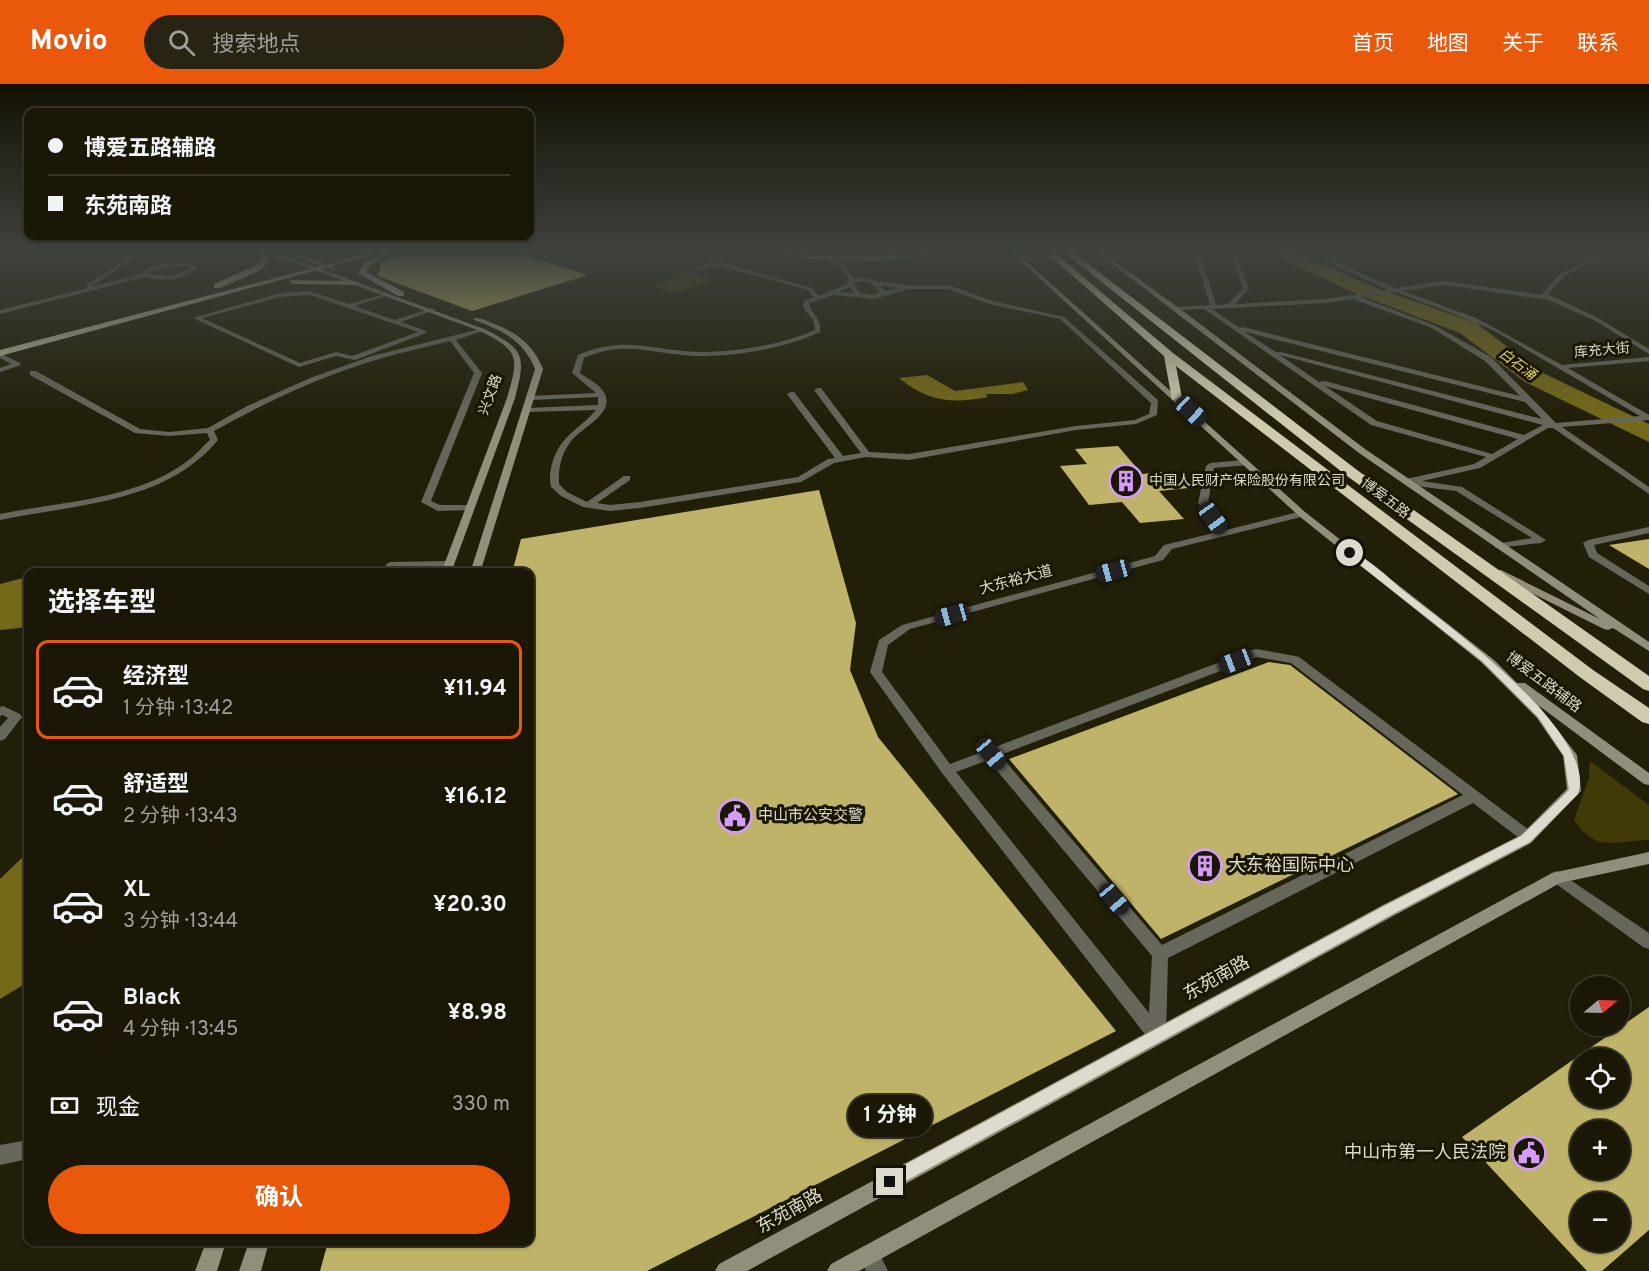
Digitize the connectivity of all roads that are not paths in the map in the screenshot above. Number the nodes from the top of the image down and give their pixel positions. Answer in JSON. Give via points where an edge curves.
{"nodes":[{"id":1,"x":135,"y":308,"type":"edge"},
{"id":2,"x":168,"y":308,"type":"edge"},
{"id":3,"x":231,"y":308,"type":"edge"},
{"id":4,"x":356,"y":308,"type":"edge"},
{"id":5,"x":427,"y":308,"type":"edge"},
{"id":6,"x":443,"y":308,"type":"edge"},
{"id":7,"x":806,"y":308,"type":"edge"},
{"id":8,"x":1017,"y":308,"type":"edge"},
{"id":9,"x":1076,"y":308,"type":"edge"},
{"id":10,"x":1115,"y":308,"type":"edge"},
{"id":11,"x":1139,"y":308,"type":"edge"},
{"id":12,"x":1187,"y":308,"type":"edge"},
{"id":13,"x":1211,"y":308,"type":"edge"},
{"id":14,"x":1386,"y":308,"type":"edge"},
{"id":15,"x":1445,"y":308,"type":"edge"},
{"id":16,"x":1572,"y":308,"type":"edge"},
{"id":17,"x":1177,"y":309,"type":"joint"},
{"id":18,"x":432,"y":310,"type":"junction"},
{"id":19,"x":394,"y":322,"type":"junction"},
{"id":20,"x":1235,"y":327,"type":"junction"},
{"id":21,"x":482,"y":330,"type":"junction"},
{"id":22,"x":452,"y":339,"type":"junction"},
{"id":23,"x":0,"y":344,"type":"edge"},
{"id":24,"x":1269,"y":351,"type":"junction"},
{"id":25,"x":1649,"y":352,"type":"edge"},
{"id":26,"x":0,"y":354,"type":"edge"},
{"id":27,"x":1169,"y":355,"type":"junction"},
{"id":28,"x":1649,"y":359,"type":"edge"},
{"id":29,"x":1557,"y":367,"type":"junction"},
{"id":30,"x":0,"y":370,"type":"edge"},
{"id":31,"x":33,"y":373,"type":"dead end"},
{"id":32,"x":1312,"y":380,"type":"junction"},
{"id":33,"x":818,"y":390,"type":"dead end"},
{"id":34,"x":791,"y":394,"type":"dead end"},
{"id":35,"x":602,"y":395,"type":"junction"},
{"id":36,"x":532,"y":398,"type":"junction"},
{"id":37,"x":1176,"y":398,"type":"junction"},
{"id":38,"x":1527,"y":400,"type":"junction"},
{"id":39,"x":601,"y":407,"type":"junction"},
{"id":40,"x":528,"y":410,"type":"junction"},
{"id":41,"x":1649,"y":418,"type":"edge"},
{"id":42,"x":1554,"y":425,"type":"junction"},
{"id":43,"x":210,"y":430,"type":"junction"},
{"id":44,"x":1524,"y":438,"type":"junction"},
{"id":45,"x":866,"y":454,"type":"junction"},
{"id":46,"x":1494,"y":457,"type":"junction"},
{"id":47,"x":841,"y":459,"type":"junction"},
{"id":48,"x":1245,"y":463,"type":"junction"},
{"id":49,"x":627,"y":478,"type":"dead end"},
{"id":50,"x":1406,"y":482,"type":"junction"},
{"id":51,"x":1649,"y":491,"type":"edge"},
{"id":52,"x":589,"y":504,"type":"junction"},
{"id":53,"x":470,"y":508,"type":"junction"},
{"id":54,"x":1302,"y":514,"type":"junction"},
{"id":55,"x":0,"y":517,"type":"edge"},
{"id":56,"x":1649,"y":530,"type":"edge"},
{"id":57,"x":1223,"y":532,"type":"junction"},
{"id":58,"x":1499,"y":546,"type":"junction"},
{"id":59,"x":1469,"y":558,"type":"junction"},
{"id":60,"x":391,"y":564,"type":"edge"},
{"id":61,"x":436,"y":568,"type":"edge"},
{"id":62,"x":447,"y":568,"type":"edge"},
{"id":63,"x":477,"y":568,"type":"edge"},
{"id":64,"x":1649,"y":591,"type":"edge"},
{"id":65,"x":1649,"y":647,"type":"edge"},
{"id":66,"x":1485,"y":659,"type":"junction"},
{"id":67,"x":1649,"y":685,"type":"edge"},
{"id":68,"x":0,"y":712,"type":"edge"},
{"id":69,"x":1649,"y":717,"type":"edge"},
{"id":70,"x":0,"y":736,"type":"edge"},
{"id":71,"x":991,"y":754,"type":"junction"},
{"id":72,"x":947,"y":770,"type":"junction"},
{"id":73,"x":1649,"y":780,"type":"edge"},
{"id":74,"x":1474,"y":796,"type":"junction"},
{"id":75,"x":1528,"y":837,"type":"junction"},
{"id":76,"x":1649,"y":858,"type":"edge"},
{"id":77,"x":1557,"y":877,"type":"junction"},
{"id":78,"x":1649,"y":942,"type":"edge"},
{"id":79,"x":1160,"y":954,"type":"junction"},
{"id":80,"x":1157,"y":1036,"type":"junction"},
{"id":81,"x":24,"y":1151,"type":"edge"},
{"id":82,"x":0,"y":1155,"type":"edge"},
{"id":83,"x":215,"y":1246,"type":"edge"},
{"id":84,"x":258,"y":1246,"type":"edge"},
{"id":85,"x":873,"y":1262,"type":"edge"},
{"id":86,"x":206,"y":1271,"type":"edge"},
{"id":87,"x":250,"y":1271,"type":"edge"},
{"id":88,"x":726,"y":1271,"type":"edge"},
{"id":89,"x":837,"y":1271,"type":"edge"}],
"edges":[{"from":1,"to":23,"type":"main road"},
{"from":2,"to":26,"type":"main road"},
{"from":3,"to":19,"type":"street","via":[[196,318],[298,365],[336,354],[352,358],[424,332]]},
{"from":4,"to":19,"type":"street"},
{"from":5,"to":18,"type":"street","name":"兴文路"},
{"from":6,"to":36,"type":"street","via":[[492,325],[527,345],[539,369]]},
{"from":7,"to":35,"type":"street","via":[[816,320],[818,331],[793,341],[699,354],[643,345],[594,349],[581,357],[576,373]]},
{"from":8,"to":45,"type":"street","via":[[1062,318],[1155,402],[1153,415],[1136,422],[1076,428],[909,457]]},
{"from":9,"to":37,"type":"street","name":"博爱五路辅路"},
{"from":10,"to":27,"type":"highway","name":"博爱五路"},
{"from":11,"to":59,"type":"highway","name":"博爱五路"},
{"from":12,"to":17,"type":"street","name":"库充大街"},
{"from":13,"to":20,"type":"street"},
{"from":14,"to":38,"type":"street","via":[[1431,326],[1488,359]]},
{"from":15,"to":29,"type":"street","via":[[1494,328]]},
{"from":16,"to":25,"type":"street","name":"库充大街"},
{"from":17,"to":50,"type":"street","name":"博爱五路"},
{"from":18,"to":19,"type":"street"},
{"from":18,"to":21,"type":"street","name":"兴文路"},
{"from":20,"to":24,"type":"street"},
{"from":20,"to":38,"type":"street"},
{"from":21,"to":22,"type":"street"},
{"from":21,"to":53,"type":"street","name":"兴文路","via":[[511,349],[519,358],[520,371]]},
{"from":22,"to":43,"type":"street","via":[[375,358],[313,380]]},
{"from":22,"to":53,"type":"street","via":[[478,373],[426,502],[438,508]]},
{"from":24,"to":32,"type":"street"},
{"from":24,"to":42,"type":"street"},
{"from":26,"to":30,"type":"street","via":[[17,365]]},
{"from":27,"to":37,"type":"highway"},
{"from":27,"to":69,"type":"highway","name":"博爱五路"},
{"from":28,"to":29,"type":"street","name":"库充大街"},
{"from":29,"to":41,"type":"street"},
{"from":31,"to":43,"type":"street","via":[[138,431],[169,434]]},
{"from":32,"to":44,"type":"street"},
{"from":32,"to":46,"type":"street","via":[[1374,423]]},
{"from":33,"to":45,"type":"street"},
{"from":34,"to":47,"type":"street"},
{"from":35,"to":36,"type":"street"},
{"from":35,"to":39,"type":"street"},
{"from":36,"to":40,"type":"street"},
{"from":37,"to":48,"type":"street","name":"博爱五路辅路"},
{"from":38,"to":42,"type":"street"},
{"from":39,"to":40,"type":"street"},
{"from":39,"to":52,"type":"street","via":[[565,442],[553,473],[554,485],[564,494]]},
{"from":40,"to":63,"type":"street"},
{"from":41,"to":42,"type":"street"},
{"from":42,"to":44,"type":"street"},
{"from":42,"to":51,"type":"street"},
{"from":43,"to":55,"type":"street","via":[[214,440],[202,457],[176,474],[74,505]]},
{"from":44,"to":46,"type":"street"},
{"from":45,"to":47,"type":"street"},
{"from":46,"to":50,"type":"street","via":[[1477,466]]},
{"from":47,"to":52,"type":"street","via":[[801,479],[640,505],[610,508]]},
{"from":48,"to":54,"type":"street","name":"博爱五路辅路"},
{"from":48,"to":57,"type":"street","via":[[1210,466],[1203,503]]},
{"from":49,"to":52,"type":"street"},
{"from":50,"to":58,"type":"street","name":"博爱五路"},
{"from":50,"to":58,"type":"street","via":[[1460,489],[1541,540]]},
{"from":53,"to":62,"type":"street","name":"兴文路"},
{"from":54,"to":57,"type":"street","name":"大东裕大道"},
{"from":54,"to":66,"type":"street","name":"博爱五路辅路"},
{"from":56,"to":64,"type":"street","via":[[1588,543],[1593,555]]},
{"from":57,"to":72,"type":"street","name":"大东裕大道","via":[[1168,547],[1159,558],[906,627],[883,644],[876,672]]},
{"from":58,"to":65,"type":"street","name":"博爱五路"},
{"from":59,"to":65,"type":"street"},
{"from":59,"to":67,"type":"highway","name":"博爱五路"},
{"from":60,"to":61,"type":"street"},
{"from":66,"to":73,"type":"street","name":"博爱五路辅路"},
{"from":66,"to":75,"type":"street","name":"东苑南路","via":[[1541,715],[1570,755],[1574,791]]},
{"from":68,"to":70,"type":"street","via":[[16,717]]},
{"from":71,"to":72,"type":"street"},
{"from":71,"to":74,"type":"street","via":[[1257,653],[1295,660]]},
{"from":71,"to":79,"type":"street"},
{"from":72,"to":80,"type":"street","name":"大东裕大道"},
{"from":74,"to":75,"type":"street"},
{"from":74,"to":79,"type":"street"},
{"from":75,"to":80,"type":"street","name":"东苑南路"},
{"from":76,"to":77,"type":"street"},
{"from":77,"to":78,"type":"street"},
{"from":77,"to":85,"type":"street"},
{"from":79,"to":80,"type":"street"},
{"from":80,"to":88,"type":"street","name":"东苑南路"},
{"from":81,"to":82,"type":"street"},
{"from":83,"to":86,"type":"street"},
{"from":84,"to":87,"type":"street"},
{"from":85,"to":89,"type":"street"}]}
